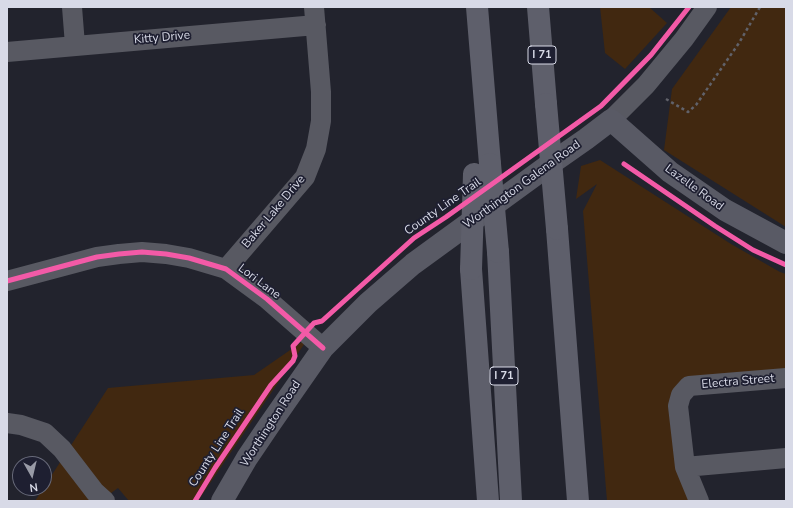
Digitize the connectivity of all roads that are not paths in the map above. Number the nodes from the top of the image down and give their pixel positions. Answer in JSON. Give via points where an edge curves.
{"nodes":[{"id":1,"x":72,"y":7,"type":"edge"},
{"id":2,"x":538,"y":7,"type":"edge"},
{"id":3,"x":707,"y":7,"type":"edge"},
{"id":4,"x":478,"y":15,"type":"edge"},
{"id":5,"x":315,"y":16,"type":"edge"},
{"id":6,"x":75,"y":45,"type":"junction"},
{"id":7,"x":7,"y":52,"type":"edge"},
{"id":8,"x":611,"y":120,"type":"junction"},
{"id":9,"x":482,"y":169,"type":"junction"},
{"id":10,"x":786,"y":243,"type":"edge"},
{"id":11,"x":226,"y":270,"type":"junction"},
{"id":12,"x":7,"y":281,"type":"edge"},
{"id":13,"x":323,"y":348,"type":"junction"},
{"id":14,"x":786,"y":378,"type":"edge"},
{"id":15,"x":7,"y":423,"type":"edge"},
{"id":16,"x":786,"y":458,"type":"edge"},
{"id":17,"x":685,"y":467,"type":"junction"},
{"id":18,"x":105,"y":501,"type":"edge"},
{"id":19,"x":222,"y":501,"type":"edge"},
{"id":20,"x":488,"y":501,"type":"edge"},
{"id":21,"x":511,"y":501,"type":"edge"},
{"id":22,"x":579,"y":501,"type":"edge"},
{"id":23,"x":699,"y":501,"type":"edge"}],
"edges":[{"from":1,"to":6,"type":"street"},
{"from":2,"to":22,"type":"highway","number":"I 71","bridge":true},
{"from":3,"to":8,"type":"street","name":"Worthington Galena Road","via":[[646,85]]},
{"from":4,"to":9,"type":"highway","number":"I 71"},
{"from":5,"to":6,"type":"street","name":"Kitty Drive"},
{"from":5,"to":11,"type":"street","name":"Baker Lake Drive","via":[[321,92],[321,121],[316,149],[305,177]]},
{"from":6,"to":7,"type":"street","name":"Kitty Drive"},
{"from":8,"to":10,"type":"main road","name":"Lazelle Road","via":[[670,172],[725,210]]},
{"from":8,"to":13,"type":"main road","name":"Worthington Galena Road","via":[[413,264],[368,303]]},
{"from":9,"to":20,"type":"highway","bridge":true,"via":[[471,269]]},
{"from":9,"to":21,"type":"highway","number":"I 71","bridge":true,"via":[[498,252]]},
{"from":11,"to":12,"type":"street","name":"Lori Lane","via":[[189,258],[142,252],[96,257]]},
{"from":11,"to":13,"type":"street","name":"Lori Lane","via":[[267,299]]},
{"from":13,"to":19,"type":"main road","name":"Worthington Road","via":[[247,458]]},
{"from":14,"to":17,"type":"street","name":"Electra Street","via":[[689,386],[681,394],[678,406]]},
{"from":15,"to":18,"type":"street","via":[[21,424],[45,433],[62,449]]},
{"from":16,"to":17,"type":"street"},
{"from":17,"to":23,"type":"street"}]}
